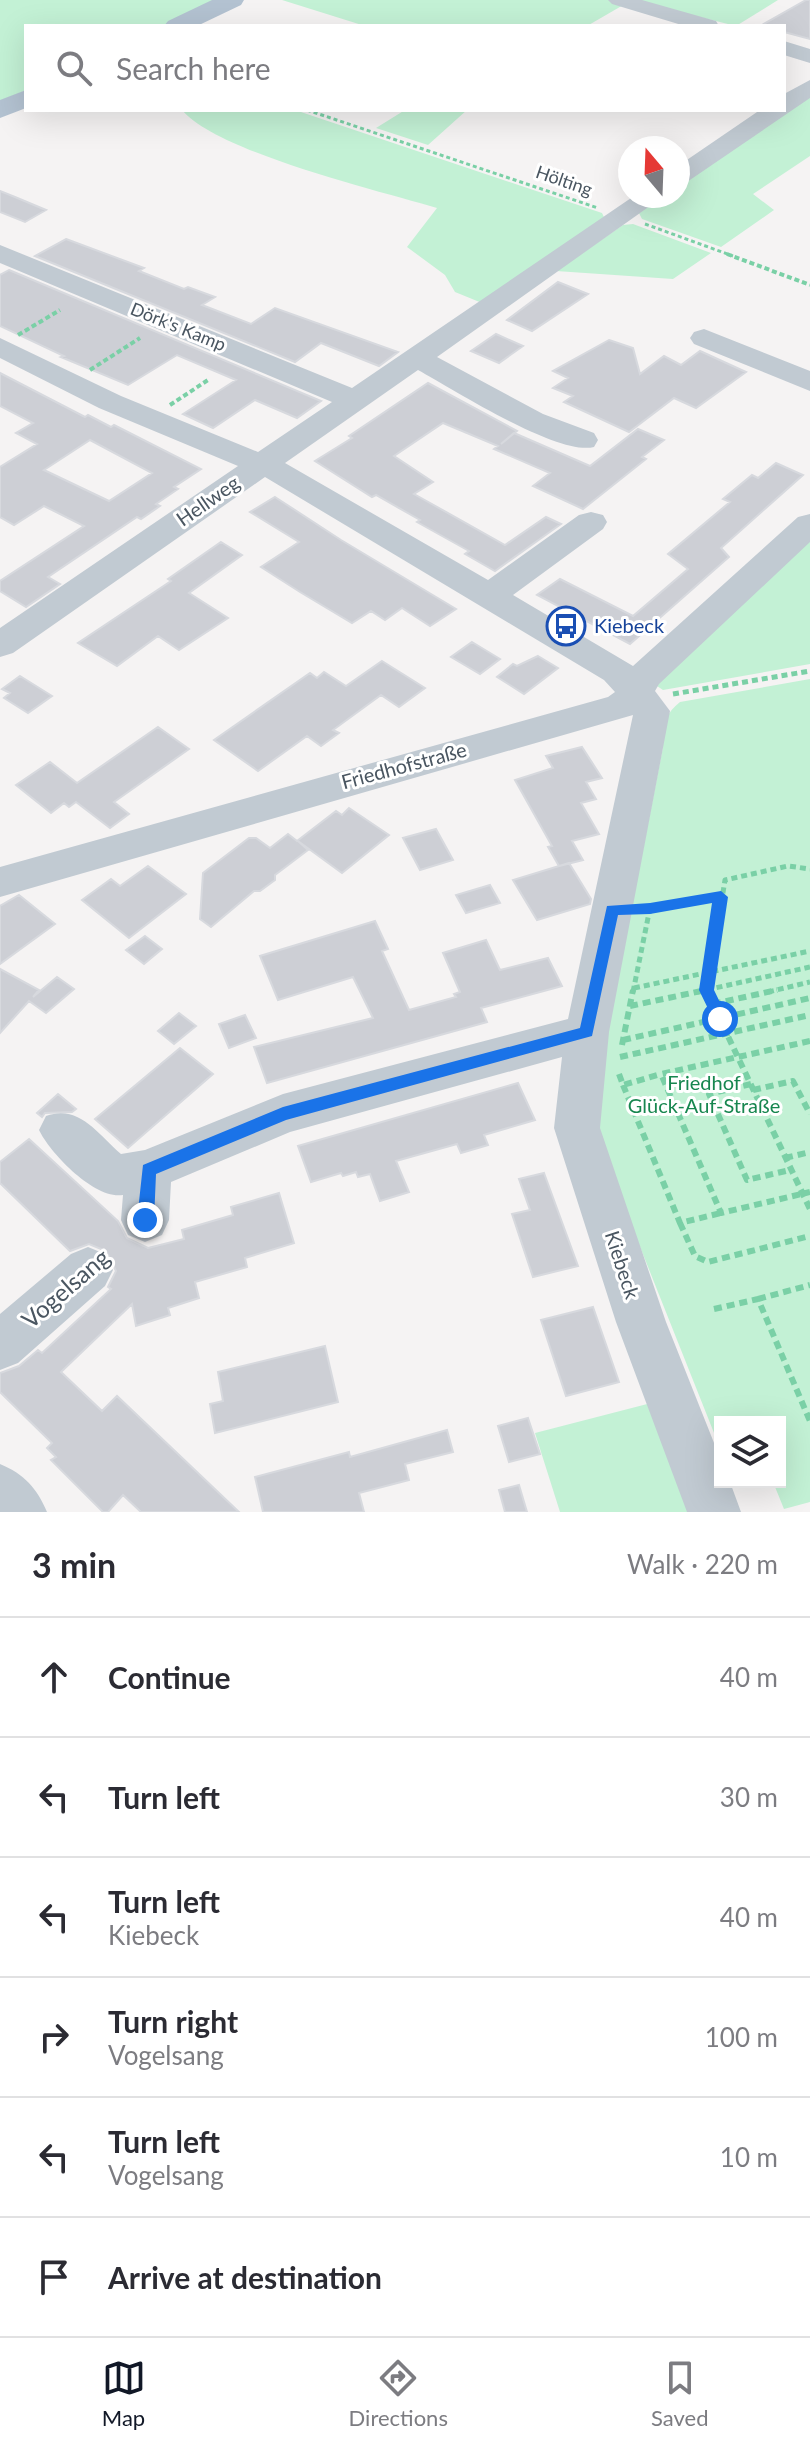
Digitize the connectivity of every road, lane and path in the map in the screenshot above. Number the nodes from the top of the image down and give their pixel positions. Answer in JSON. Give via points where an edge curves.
{"nodes":[{"id":1,"x":232,"y":0,"type":"edge"},
{"id":2,"x":619,"y":0,"type":"edge"},
{"id":3,"x":181,"y":24,"type":"edge"},
{"id":4,"x":701,"y":24,"type":"edge"},
{"id":5,"x":786,"y":49,"type":"edge"},
{"id":6,"x":810,"y":56,"type":"edge"},
{"id":7,"x":810,"y":87,"type":"edge"},
{"id":8,"x":24,"y":99,"type":"edge"},
{"id":9,"x":786,"y":104,"type":"edge"},
{"id":10,"x":0,"y":110,"type":"edge"},
{"id":11,"x":313,"y":112,"type":"edge"},
{"id":12,"x":773,"y":112,"type":"edge"},
{"id":13,"x":690,"y":169,"type":"edge"},
{"id":14,"x":634,"y":208,"type":"edge"},
{"id":15,"x":622,"y":216,"type":"junction"},
{"id":16,"x":0,"y":253,"type":"edge"},
{"id":17,"x":810,"y":285,"type":"edge"},
{"id":18,"x":60,"y":310,"type":"dead end"},
{"id":19,"x":140,"y":338,"type":"dead end"},
{"id":20,"x":704,"y":338,"type":"dead end"},
{"id":21,"x":6,"y":343,"type":"edge"},
{"id":22,"x":417,"y":358,"type":"junction"},
{"id":23,"x":208,"y":380,"type":"dead end"},
{"id":24,"x":810,"y":382,"type":"edge"},
{"id":25,"x":69,"y":383,"type":"junction"},
{"id":26,"x":357,"y":401,"type":"junction"},
{"id":27,"x":150,"y":419,"type":"junction"},
{"id":28,"x":583,"y":440,"type":"dead end"},
{"id":29,"x":261,"y":465,"type":"junction"},
{"id":30,"x":591,"y":522,"type":"dead end"},
{"id":31,"x":810,"y":524,"type":"edge"},
{"id":32,"x":488,"y":596,"type":"junction"},
{"id":33,"x":0,"y":645,"type":"edge"},
{"id":34,"x":810,"y":671,"type":"edge"},
{"id":35,"x":635,"y":695,"type":"junction"},
{"id":36,"x":810,"y":869,"type":"edge"},
{"id":37,"x":0,"y":882,"type":"edge"},
{"id":38,"x":721,"y":897,"type":"junction"},
{"id":39,"x":631,"y":909,"type":"junction"},
{"id":40,"x":810,"y":951,"type":"edge"},
{"id":41,"x":810,"y":967,"type":"edge"},
{"id":42,"x":709,"y":972,"type":"junction"},
{"id":43,"x":810,"y":982,"type":"edge"},
{"id":44,"x":634,"y":988,"type":"junction"},
{"id":45,"x":706,"y":990,"type":"junction"},
{"id":46,"x":810,"y":998,"type":"edge"},
{"id":47,"x":713,"y":1004,"type":"junction"},
{"id":48,"x":630,"y":1006,"type":"junction"},
{"id":49,"x":810,"y":1015,"type":"edge"},
{"id":50,"x":720,"y":1019,"type":"junction"},
{"id":51,"x":727,"y":1033,"type":"junction"},
{"id":52,"x":810,"y":1041,"type":"edge"},
{"id":53,"x":610,"y":1043,"type":"junction"},
{"id":54,"x":738,"y":1057,"type":"junction"},
{"id":55,"x":661,"y":1074,"type":"junction"},
{"id":56,"x":623,"y":1085,"type":"junction"},
{"id":57,"x":752,"y":1087,"type":"junction"},
{"id":58,"x":810,"y":1114,"type":"edge"},
{"id":59,"x":62,"y":1130,"type":"dead end"},
{"id":60,"x":810,"y":1152,"type":"edge"},
{"id":61,"x":785,"y":1158,"type":"junction"},
{"id":62,"x":148,"y":1170,"type":"junction"},
{"id":63,"x":790,"y":1170,"type":"junction"},
{"id":64,"x":806,"y":1193,"type":"edge"},
{"id":65,"x":810,"y":1209,"type":"edge"},
{"id":66,"x":721,"y":1213,"type":"junction"},
{"id":67,"x":145,"y":1220,"type":"dead end"},
{"id":68,"x":680,"y":1223,"type":"junction"},
{"id":69,"x":810,"y":1236,"type":"edge"},
{"id":70,"x":88,"y":1270,"type":"dead end"},
{"id":71,"x":810,"y":1285,"type":"edge"},
{"id":72,"x":758,"y":1299,"type":"junction"},
{"id":73,"x":714,"y":1309,"type":"dead end"},
{"id":74,"x":0,"y":1346,"type":"edge"},
{"id":75,"x":810,"y":1421,"type":"edge"},
{"id":76,"x":0,"y":1491,"type":"edge"},
{"id":77,"x":20,"y":1512,"type":"edge"},
{"id":78,"x":714,"y":1512,"type":"edge"}],
"edges":[{"from":1,"to":3,"type":"main road"},
{"from":2,"to":4,"type":"street"},
{"from":5,"to":6,"type":"street"},
{"from":7,"to":9,"type":"street"},
{"from":8,"to":10,"type":"main road"},
{"from":11,"to":15,"type":"path","name":"Hölting"},
{"from":12,"to":13,"type":"street"},
{"from":14,"to":15,"type":"street","name":"Hellweg"},
{"from":15,"to":17,"type":"path","name":"Hölting"},
{"from":15,"to":22,"type":"street","name":"Hellweg"},
{"from":16,"to":26,"type":"street","name":"Dörk's Kamp"},
{"from":18,"to":21,"type":"path"},
{"from":19,"to":25,"type":"path"},
{"from":20,"to":24,"type":"street"},
{"from":21,"to":25,"type":"street","name":"Kiebeck"},
{"from":22,"to":26,"type":"street","name":"Hellweg"},
{"from":22,"to":28,"type":"street","via":[[532,420]]},
{"from":23,"to":27,"type":"path"},
{"from":25,"to":27,"type":"street","name":"Kiebeck"},
{"from":26,"to":29,"type":"street","name":"Hellweg"},
{"from":27,"to":29,"type":"street","name":"Kiebeck"},
{"from":29,"to":32,"type":"street","name":"Kiebeck"},
{"from":29,"to":33,"type":"street","name":"Hellweg"},
{"from":30,"to":32,"type":"street"},
{"from":31,"to":35,"type":"street","via":[[644,677]]},
{"from":32,"to":35,"type":"street","name":"Kiebeck","via":[[617,671]]},
{"from":34,"to":35,"type":"path","via":[[653,698]]},
{"from":35,"to":37,"type":"street","name":"Friedhofstraße","via":[[621,706]]},
{"from":35,"to":39,"type":"street","name":"Kiebeck","via":[[652,711]]},
{"from":36,"to":38,"type":"path","via":[[788,866],[725,880]]},
{"from":38,"to":39,"type":"path"},
{"from":38,"to":42,"type":"path"},
{"from":39,"to":44,"type":"path"},
{"from":39,"to":53,"type":"street","name":"Kiebeck"},
{"from":40,"to":42,"type":"path"},
{"from":41,"to":45,"type":"path"},
{"from":42,"to":44,"type":"path"},
{"from":42,"to":45,"type":"path"},
{"from":43,"to":47,"type":"path"},
{"from":44,"to":48,"type":"path"},
{"from":45,"to":47,"type":"path"},
{"from":45,"to":48,"type":"path"},
{"from":46,"to":50,"type":"path"},
{"from":47,"to":50,"type":"path"},
{"from":48,"to":53,"type":"path"},
{"from":49,"to":51,"type":"path"},
{"from":50,"to":51,"type":"path"},
{"from":50,"to":53,"type":"path"},
{"from":51,"to":53,"type":"path"},
{"from":51,"to":54,"type":"path"},
{"from":52,"to":54,"type":"path"},
{"from":53,"to":56,"type":"path"},
{"from":53,"to":62,"type":"street","via":[[283,1114]]},
{"from":53,"to":78,"type":"street","name":"Kiebeck","via":[[577,1128],[641,1322]]},
{"from":54,"to":55,"type":"path"},
{"from":54,"to":57,"type":"path"},
{"from":55,"to":56,"type":"path"},
{"from":55,"to":66,"type":"path"},
{"from":56,"to":68,"type":"path"},
{"from":57,"to":58,"type":"path","via":[[793,1081]]},
{"from":57,"to":61,"type":"path"},
{"from":57,"to":63,"type":"path","via":[[709,1094],[747,1180]]},
{"from":59,"to":62,"type":"street","via":[[113,1176]]},
{"from":60,"to":61,"type":"path"},
{"from":61,"to":63,"type":"path"},
{"from":62,"to":67,"type":"street"},
{"from":63,"to":64,"type":"path"},
{"from":64,"to":65,"type":"path"},
{"from":64,"to":66,"type":"path"},
{"from":66,"to":68,"type":"path"},
{"from":68,"to":69,"type":"path","via":[[695,1256],[708,1262]]},
{"from":70,"to":74,"type":"street","name":"Vogelsang"},
{"from":71,"to":72,"type":"path"},
{"from":72,"to":73,"type":"path"},
{"from":72,"to":75,"type":"path"},
{"from":76,"to":77,"type":"street"}]}
